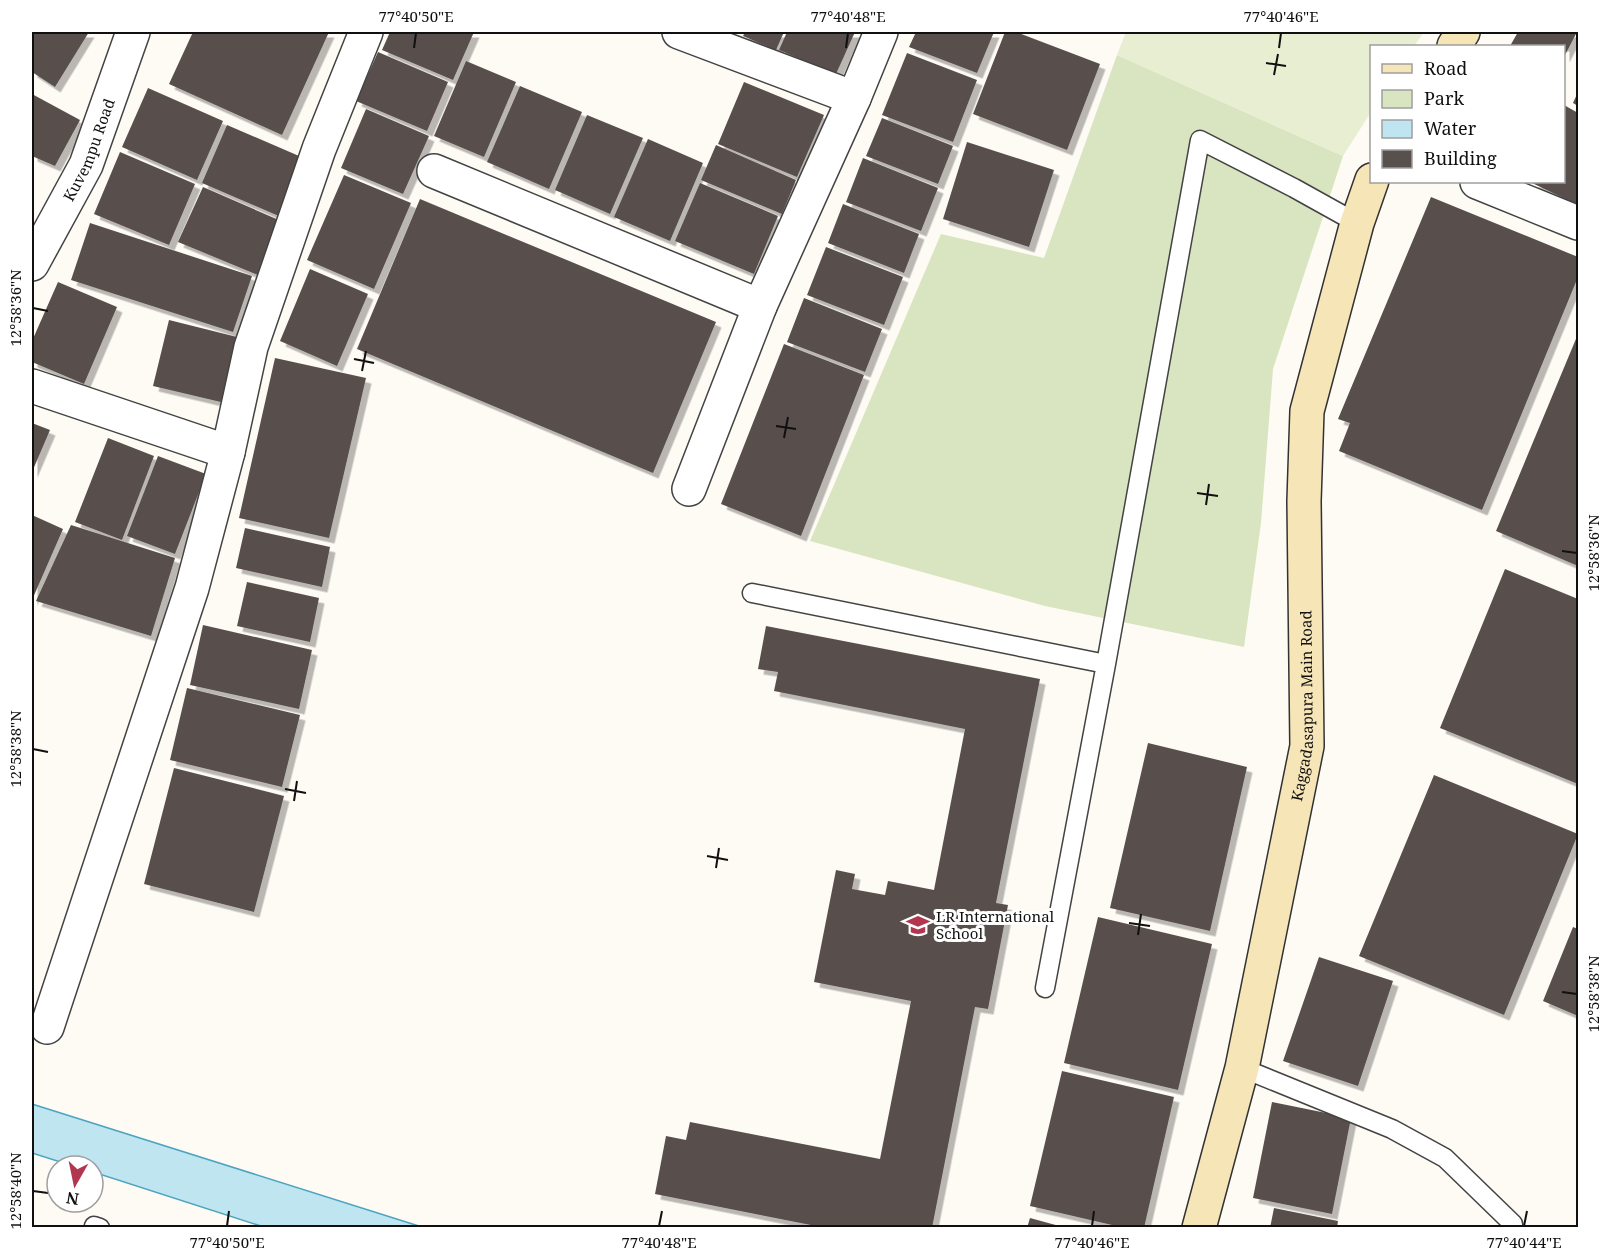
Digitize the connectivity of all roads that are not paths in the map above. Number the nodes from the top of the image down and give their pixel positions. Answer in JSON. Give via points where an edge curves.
{"nodes":[{"id":1,"x":133,"y":32,"type":"edge"},
{"id":2,"x":366,"y":32,"type":"edge"},
{"id":3,"x":679,"y":32,"type":"edge"},
{"id":4,"x":881,"y":32,"type":"edge"},
{"id":5,"x":1463,"y":32,"type":"edge"},
{"id":6,"x":1455,"y":45,"type":"edge"},
{"id":7,"x":854,"y":98,"type":"junction"},
{"id":8,"x":434,"y":171,"type":"dead end"},
{"id":9,"x":1370,"y":183,"type":"edge"},
{"id":10,"x":1479,"y":183,"type":"edge"},
{"id":11,"x":1357,"y":223,"type":"junction"},
{"id":12,"x":1578,"y":223,"type":"edge"},
{"id":13,"x":39,"y":232,"type":"edge"},
{"id":14,"x":32,"y":264,"type":"edge"},
{"id":15,"x":760,"y":306,"type":"junction"},
{"id":16,"x":32,"y":386,"type":"edge"},
{"id":17,"x":228,"y":452,"type":"junction"},
{"id":18,"x":689,"y":489,"type":"dead end"},
{"id":19,"x":752,"y":592,"type":"dead end"},
{"id":20,"x":1106,"y":664,"type":"junction"},
{"id":21,"x":1045,"y":988,"type":"dead end"},
{"id":22,"x":47,"y":1027,"type":"dead end"},
{"id":23,"x":1242,"y":1068,"type":"junction"},
{"id":24,"x":1199,"y":1227,"type":"edge"},
{"id":25,"x":1513,"y":1227,"type":"edge"}],
"edges":[{"from":1,"to":13,"type":"street","name":"Kuvempu Road","via":[[86,165]]},
{"from":2,"to":17,"type":"street","via":[[319,149],[251,347]]},
{"from":3,"to":7,"type":"street"},
{"from":4,"to":7,"type":"street"},
{"from":5,"to":6,"type":"main road"},
{"from":7,"to":15,"type":"street"},
{"from":8,"to":15,"type":"street"},
{"from":9,"to":11,"type":"main road","name":"Kaggadasapura Main Road"},
{"from":10,"to":12,"type":"street"},
{"from":11,"to":20,"type":"lane","via":[[1200,140]]},
{"from":11,"to":23,"type":"main road","name":"Kaggadasapura Main Road","via":[[1307,411],[1307,746]]},
{"from":13,"to":14,"type":"street","name":"Kuvempu Road"},
{"from":15,"to":18,"type":"street"},
{"from":16,"to":17,"type":"street"},
{"from":17,"to":22,"type":"street","via":[[192,588]]},
{"from":19,"to":20,"type":"lane"},
{"from":20,"to":21,"type":"lane"},
{"from":23,"to":24,"type":"main road","name":"Kaggadasapura Main Road"},
{"from":23,"to":25,"type":"lane","via":[[1392,1129],[1445,1158]]}]}
